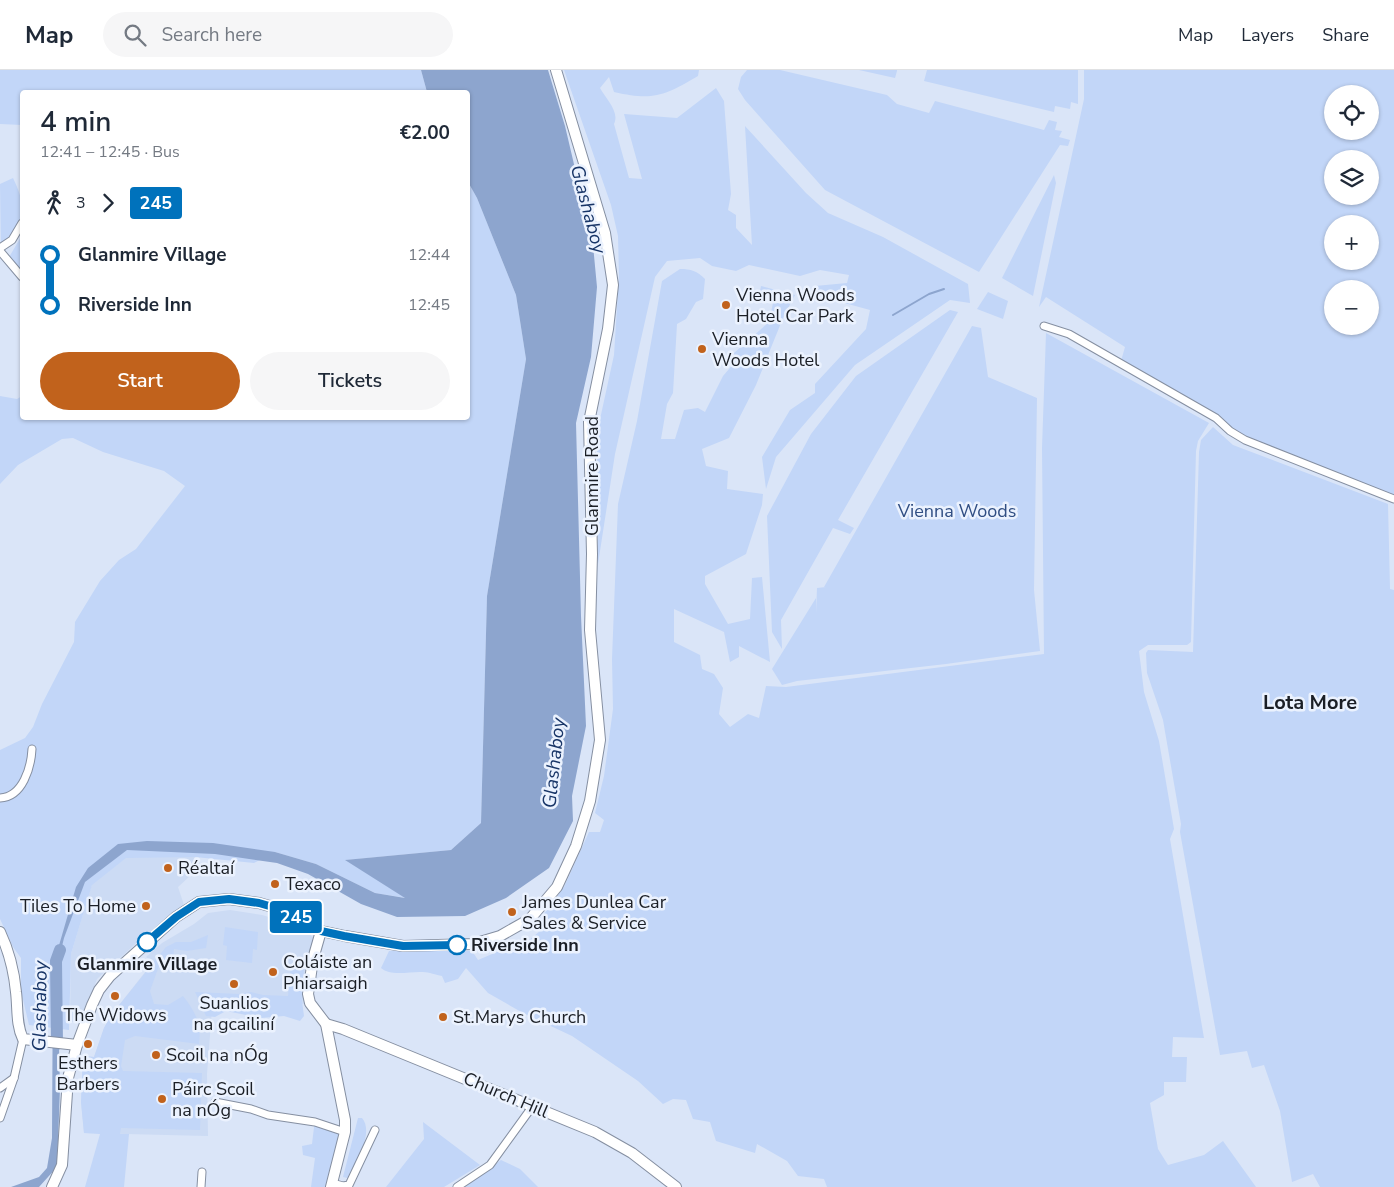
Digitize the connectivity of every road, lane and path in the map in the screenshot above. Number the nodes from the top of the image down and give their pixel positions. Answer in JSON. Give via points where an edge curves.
{"nodes":[{"id":1,"x":556,"y":70,"type":"edge"},
{"id":2,"x":20,"y":226,"type":"edge"},
{"id":3,"x":0,"y":250,"type":"edge"},
{"id":4,"x":20,"y":275,"type":"edge"},
{"id":5,"x":1044,"y":326,"type":"dead end"},
{"id":6,"x":1394,"y":498,"type":"edge"},
{"id":7,"x":32,"y":749,"type":"dead end"},
{"id":8,"x":0,"y":798,"type":"edge"},
{"id":9,"x":321,"y":931,"type":"junction"},
{"id":10,"x":0,"y":932,"type":"edge"},
{"id":11,"x":326,"y":1024,"type":"junction"},
{"id":12,"x":25,"y":1040,"type":"junction"},
{"id":13,"x":77,"y":1044,"type":"junction"},
{"id":14,"x":14,"y":1078,"type":"junction"},
{"id":15,"x":0,"y":1088,"type":"edge"},
{"id":16,"x":215,"y":1102,"type":"dead end"},
{"id":17,"x":532,"y":1107,"type":"junction"},
{"id":18,"x":0,"y":1118,"type":"edge"},
{"id":19,"x":375,"y":1130,"type":"dead end"},
{"id":20,"x":344,"y":1132,"type":"junction"},
{"id":21,"x":202,"y":1172,"type":"dead end"},
{"id":22,"x":331,"y":1185,"type":"edge"},
{"id":23,"x":52,"y":1187,"type":"edge"},
{"id":24,"x":201,"y":1187,"type":"edge"},
{"id":25,"x":457,"y":1187,"type":"edge"},
{"id":26,"x":676,"y":1187,"type":"edge"}],
"edges":[{"from":1,"to":9,"type":"main road","name":"Glanmire Road","via":[[605,233],[613,285],[589,422],[590,630],[600,740],[590,801],[576,846],[557,887],[544,905],[518,927],[473,944],[437,946],[403,946]]},
{"from":2,"to":3,"type":"street","via":[[12,240]]},
{"from":3,"to":4,"type":"street"},
{"from":5,"to":6,"type":"street","via":[[1069,334],[1216,418],[1245,440]]},
{"from":7,"to":8,"type":"street","via":[[24,780],[15,793]]},
{"from":9,"to":11,"type":"main road","via":[[308,994],[310,1003]]},
{"from":9,"to":13,"type":"main road","name":"Glanmire Road","via":[[283,910],[259,903],[229,899],[199,902],[176,917],[110,976],[99,990]]},
{"from":10,"to":12,"type":"main road","via":[[10,952],[19,1031]]},
{"from":11,"to":17,"type":"main road","name":"Church Hill"},
{"from":11,"to":20,"type":"main road","via":[[344,1108]]},
{"from":12,"to":13,"type":"main road"},
{"from":12,"to":14,"type":"street"},
{"from":13,"to":23,"type":"main road","name":"Glanmire Road","via":[[68,1078],[62,1165]]},
{"from":14,"to":15,"type":"street"},
{"from":14,"to":18,"type":"street"},
{"from":16,"to":20,"type":"street","via":[[315,1122]]},
{"from":17,"to":25,"type":"street","via":[[490,1165]]},
{"from":17,"to":26,"type":"main road","name":"Church Hill","via":[[613,1141]]},
{"from":19,"to":22,"type":"street","via":[[349,1185]]},
{"from":20,"to":22,"type":"main road"},
{"from":21,"to":24,"type":"street"}]}
